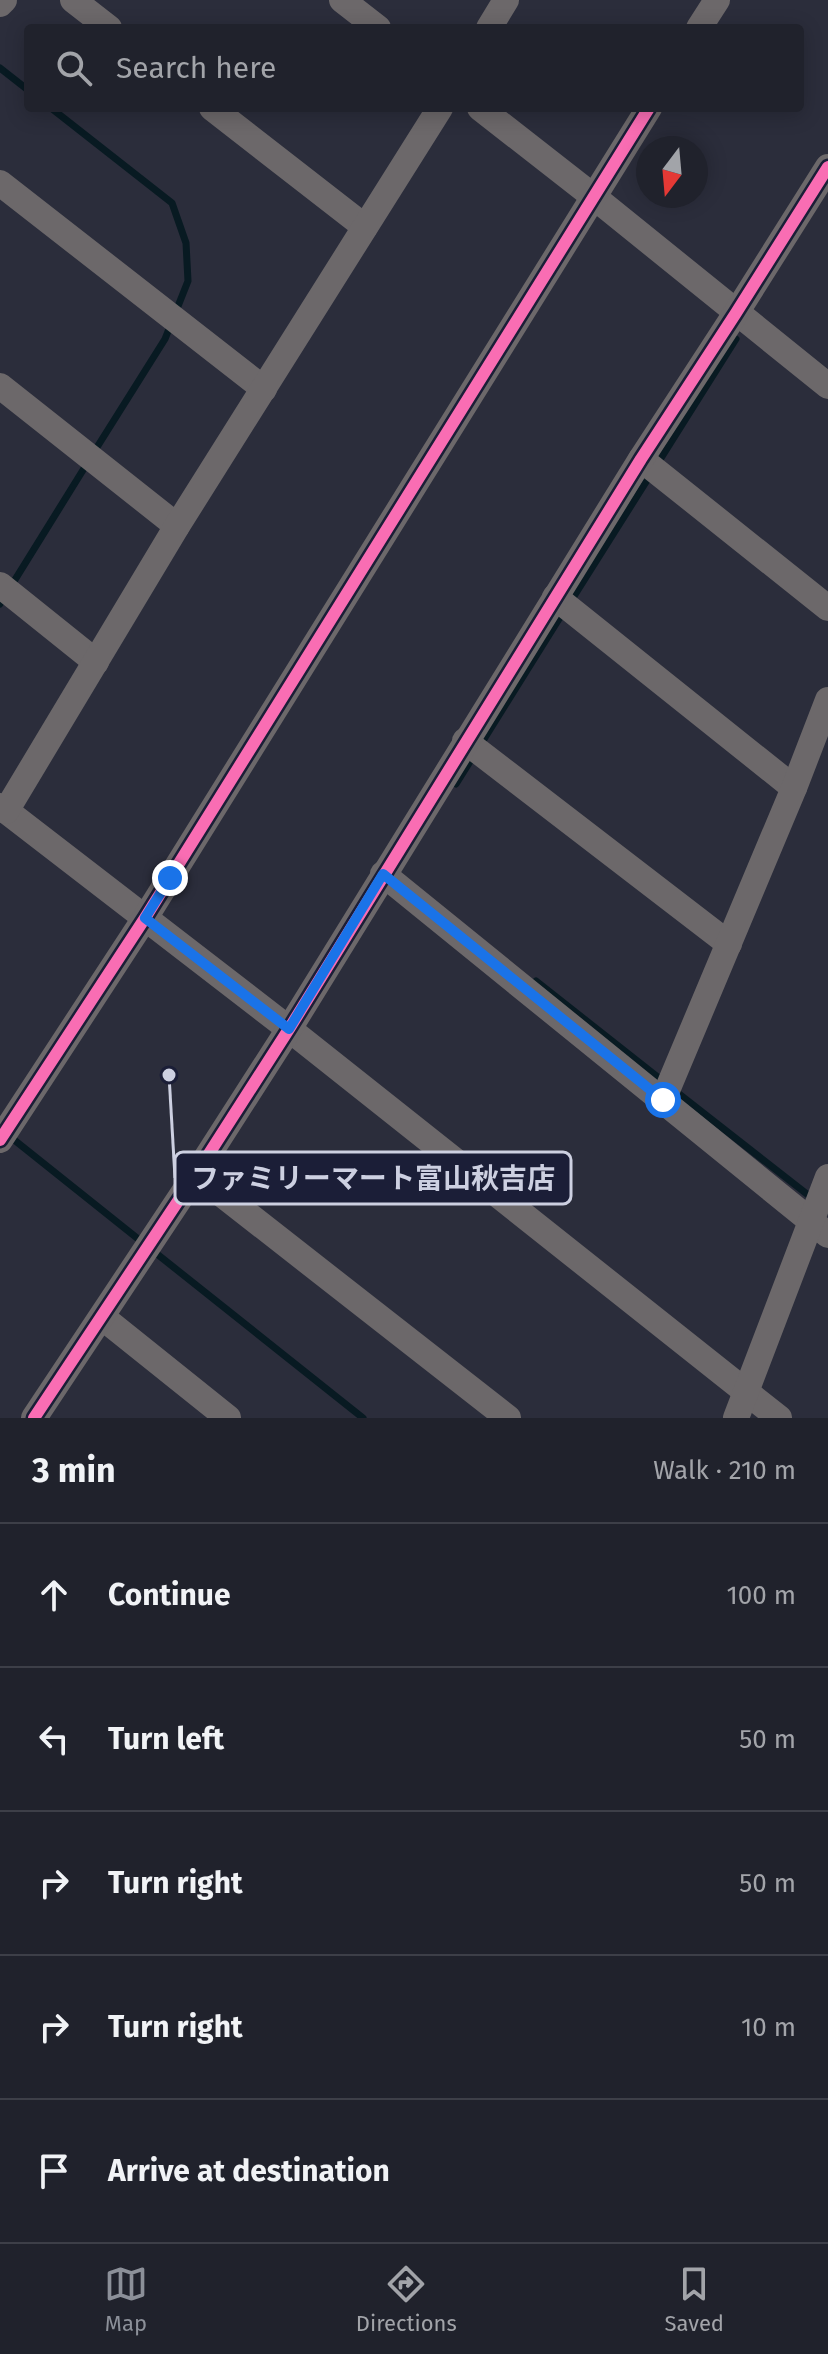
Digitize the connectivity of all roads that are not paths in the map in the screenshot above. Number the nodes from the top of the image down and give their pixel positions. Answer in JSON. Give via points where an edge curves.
{"nodes":[{"id":1,"x":73,"y":0,"type":"edge"},
{"id":2,"x":342,"y":0,"type":"edge"},
{"id":3,"x":506,"y":0,"type":"edge"},
{"id":4,"x":717,"y":0,"type":"edge"},
{"id":5,"x":104,"y":24,"type":"edge"},
{"id":6,"x":373,"y":24,"type":"edge"},
{"id":7,"x":491,"y":24,"type":"edge"},
{"id":8,"x":702,"y":24,"type":"edge"},
{"id":9,"x":217,"y":112,"type":"edge"},
{"id":10,"x":437,"y":112,"type":"edge"},
{"id":11,"x":485,"y":112,"type":"edge"},
{"id":12,"x":647,"y":112,"type":"edge"},
{"id":13,"x":825,"y":181,"type":"edge"},
{"id":14,"x":0,"y":183,"type":"edge"},
{"id":15,"x":594,"y":197,"type":"junction"},
{"id":16,"x":365,"y":227,"type":"junction"},
{"id":17,"x":736,"y":313,"type":"junction"},
{"id":18,"x":0,"y":386,"type":"edge"},
{"id":19,"x":828,"y":386,"type":"edge"},
{"id":20,"x":264,"y":389,"type":"junction"},
{"id":21,"x":641,"y":459,"type":"junction"},
{"id":22,"x":177,"y":526,"type":"junction"},
{"id":23,"x":10,"y":593,"type":"edge"},
{"id":24,"x":555,"y":597,"type":"junction"},
{"id":25,"x":828,"y":608,"type":"edge"},
{"id":26,"x":96,"y":662,"type":"junction"},
{"id":27,"x":828,"y":700,"type":"edge"},
{"id":28,"x":465,"y":741,"type":"junction"},
{"id":29,"x":794,"y":788,"type":"junction"},
{"id":30,"x":3,"y":808,"type":"edge"},
{"id":31,"x":383,"y":874,"type":"junction"},
{"id":32,"x":145,"y":918,"type":"junction"},
{"id":33,"x":729,"y":944,"type":"junction"},
{"id":34,"x":289,"y":1029,"type":"junction"},
{"id":35,"x":663,"y":1100,"type":"junction"},
{"id":36,"x":7,"y":1130,"type":"edge"},
{"id":37,"x":196,"y":1174,"type":"junction"},
{"id":38,"x":828,"y":1177,"type":"edge"},
{"id":39,"x":819,"y":1229,"type":"edge"},
{"id":40,"x":102,"y":1317,"type":"junction"},
{"id":41,"x":746,"y":1392,"type":"junction"},
{"id":42,"x":34,"y":1418,"type":"edge"},
{"id":43,"x":228,"y":1418,"type":"edge"},
{"id":44,"x":508,"y":1418,"type":"edge"},
{"id":45,"x":736,"y":1418,"type":"edge"},
{"id":46,"x":779,"y":1418,"type":"edge"}],
"edges":[{"from":1,"to":5,"type":"street"},
{"from":2,"to":6,"type":"street"},
{"from":3,"to":7,"type":"street"},
{"from":4,"to":8,"type":"street"},
{"from":9,"to":16,"type":"street"},
{"from":10,"to":16,"type":"street"},
{"from":11,"to":15,"type":"street"},
{"from":12,"to":15,"type":"street"},
{"from":13,"to":17,"type":"street"},
{"from":14,"to":20,"type":"street"},
{"from":15,"to":17,"type":"street"},
{"from":15,"to":32,"type":"street"},
{"from":16,"to":20,"type":"street"},
{"from":17,"to":19,"type":"street"},
{"from":17,"to":21,"type":"street"},
{"from":18,"to":22,"type":"street"},
{"from":20,"to":22,"type":"street"},
{"from":21,"to":24,"type":"street"},
{"from":21,"to":25,"type":"street"},
{"from":22,"to":26,"type":"street"},
{"from":23,"to":26,"type":"street"},
{"from":24,"to":28,"type":"street"},
{"from":24,"to":29,"type":"street"},
{"from":26,"to":30,"type":"street"},
{"from":27,"to":29,"type":"street"},
{"from":28,"to":31,"type":"street"},
{"from":28,"to":33,"type":"street"},
{"from":29,"to":33,"type":"street"},
{"from":30,"to":32,"type":"street"},
{"from":31,"to":34,"type":"street"},
{"from":31,"to":35,"type":"street"},
{"from":32,"to":34,"type":"street"},
{"from":32,"to":36,"type":"street"},
{"from":33,"to":35,"type":"street"},
{"from":34,"to":37,"type":"street"},
{"from":34,"to":41,"type":"street"},
{"from":35,"to":39,"type":"street"},
{"from":37,"to":40,"type":"street"},
{"from":37,"to":44,"type":"street"},
{"from":38,"to":39,"type":"street"},
{"from":39,"to":41,"type":"street"},
{"from":40,"to":42,"type":"street"},
{"from":40,"to":43,"type":"street"},
{"from":41,"to":45,"type":"street"},
{"from":41,"to":46,"type":"street"}]}
